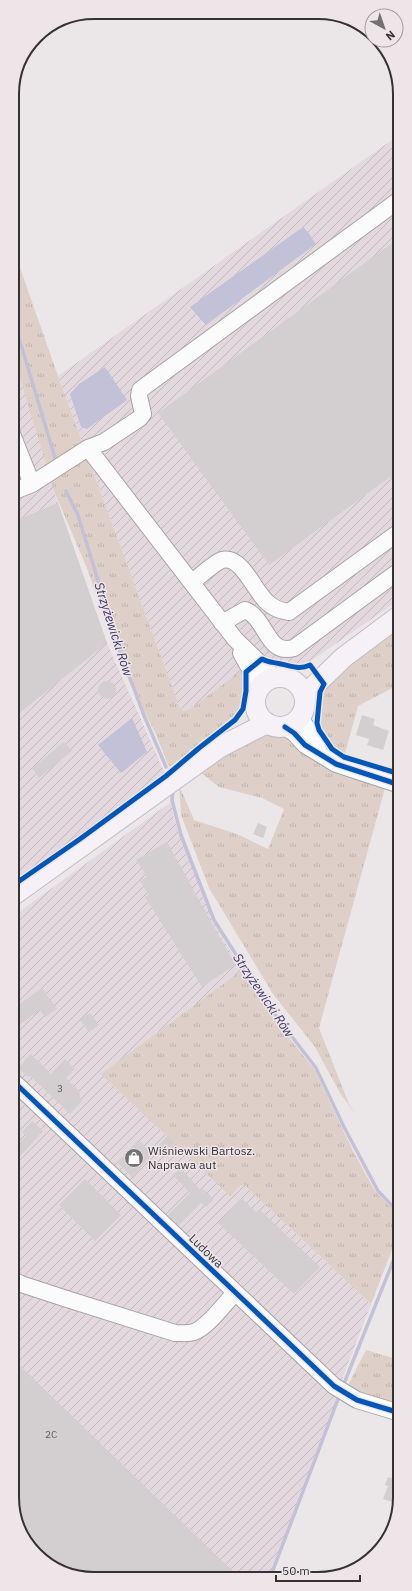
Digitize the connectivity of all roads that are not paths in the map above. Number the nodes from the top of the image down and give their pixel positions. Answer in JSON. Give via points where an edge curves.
{"nodes":[{"id":1,"x":393,"y":204,"type":"edge"},
{"id":2,"x":88,"y":448,"type":"junction"},
{"id":3,"x":19,"y":452,"type":"edge"},
{"id":4,"x":32,"y":484,"type":"junction"},
{"id":5,"x":19,"y":489,"type":"edge"},
{"id":6,"x":393,"y":536,"type":"edge"},
{"id":7,"x":393,"y":576,"type":"edge"},
{"id":8,"x":192,"y":582,"type":"junction"},
{"id":9,"x":393,"y":621,"type":"edge"},
{"id":10,"x":222,"y":623,"type":"junction"},
{"id":11,"x":235,"y":639,"type":"junction"},
{"id":12,"x":344,"y":657,"type":"junction"},
{"id":13,"x":284,"y":679,"type":"junction"},
{"id":14,"x":278,"y":711,"type":"junction"},
{"id":15,"x":393,"y":782,"type":"edge"},
{"id":16,"x":19,"y":891,"type":"edge"},
{"id":17,"x":19,"y":1087,"type":"edge"},
{"id":18,"x":19,"y":1283,"type":"edge"},
{"id":19,"x":235,"y":1292,"type":"junction"},
{"id":20,"x":393,"y":1411,"type":"edge"}],
"edges":[{"from":1,"to":2,"type":"street","via":[[140,390],[140,418],[104,442]]},
{"from":2,"to":4,"type":"street"},
{"from":2,"to":8,"type":"street"},
{"from":3,"to":4,"type":"street"},
{"from":4,"to":5,"type":"street"},
{"from":6,"to":8,"type":"street","via":[[289,612],[280,611],[266,602],[240,565],[230,560],[221,560]]},
{"from":7,"to":10,"type":"street","via":[[294,648],[286,650],[277,647],[252,613],[245,610]]},
{"from":8,"to":10,"type":"street"},
{"from":9,"to":12,"type":"main road"},
{"from":10,"to":11,"type":"street"},
{"from":11,"to":13,"type":"street"},
{"from":11,"to":14,"type":"street","via":[[256,680]]},
{"from":12,"to":13,"type":"main road","via":[[303,678]]},
{"from":12,"to":14,"type":"main road","via":[[312,688]]},
{"from":13,"to":14,"type":"main road","via":[[301,689]]},
{"from":13,"to":14,"type":"main road","via":[[264,683]]},
{"from":14,"to":15,"type":"street","via":[[313,738],[320,754],[336,764]]},
{"from":14,"to":16,"type":"main road","via":[[220,746]]},
{"from":17,"to":19,"type":"street","name":"Ludowa"},
{"from":18,"to":19,"type":"street","via":[[185,1334],[195,1332],[203,1326]]},
{"from":19,"to":20,"type":"street","name":"Ludowa","via":[[334,1386],[357,1400]]}]}
